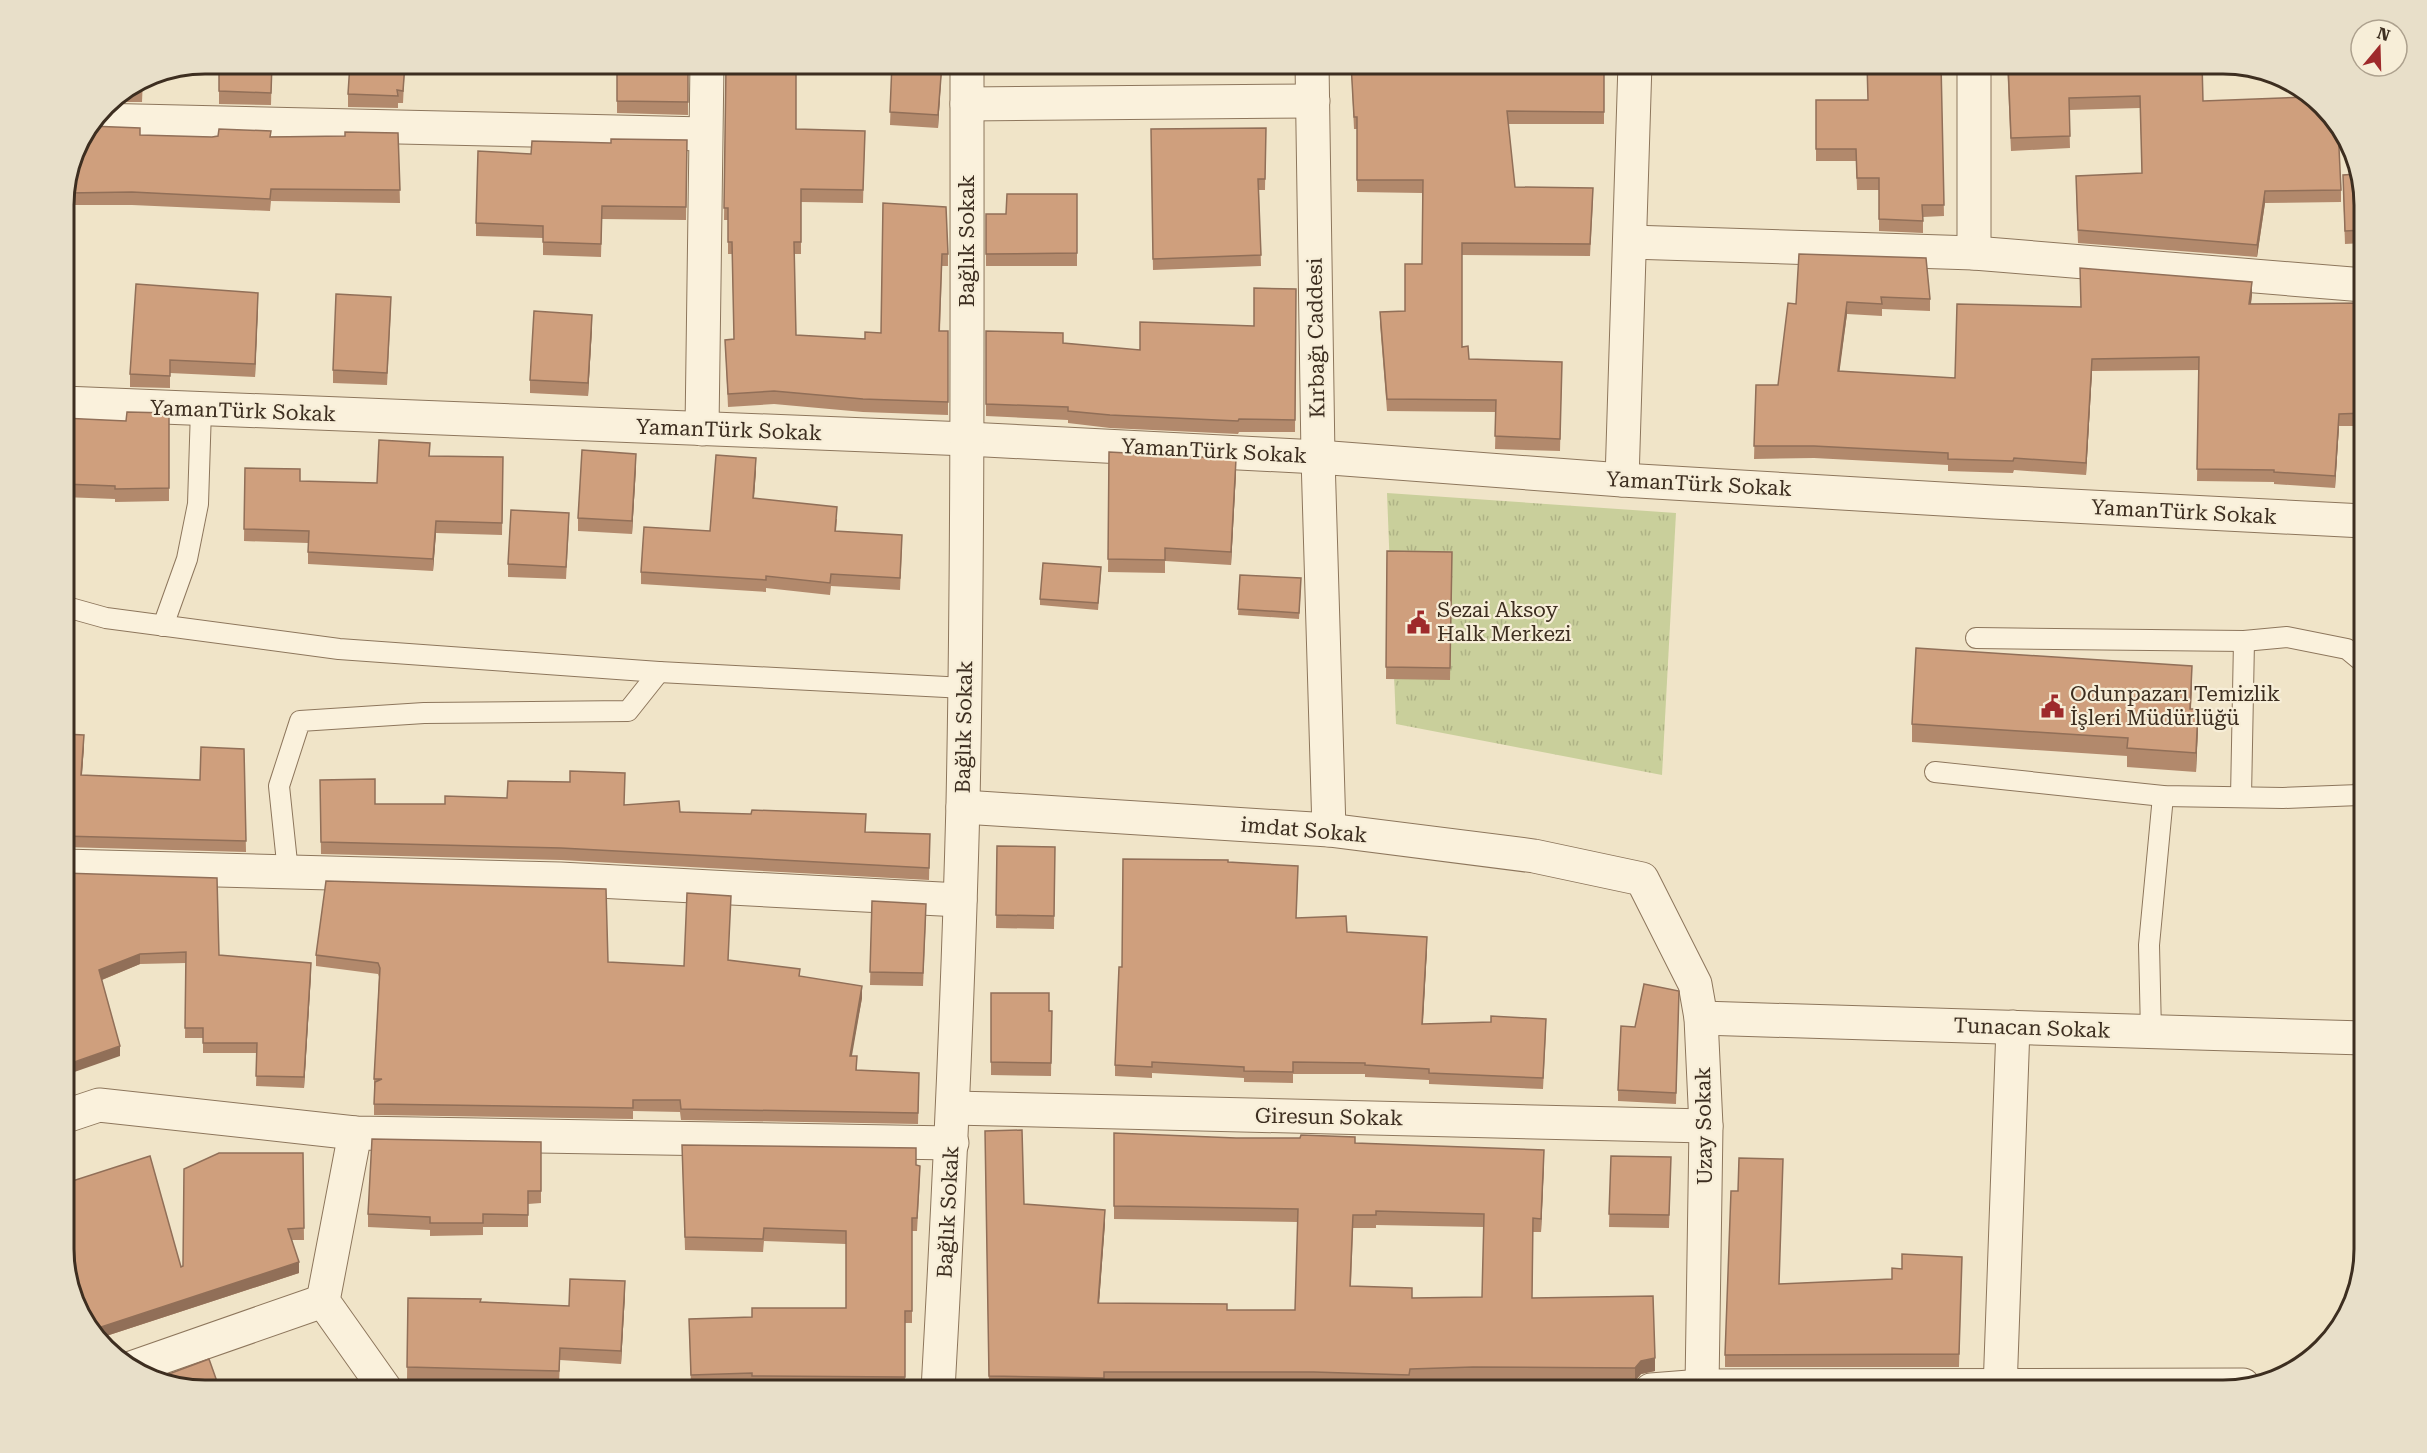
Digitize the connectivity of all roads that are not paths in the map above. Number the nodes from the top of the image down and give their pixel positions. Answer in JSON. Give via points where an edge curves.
{"nodes":[{"id":1,"x":707,"y":74,"type":"edge"},
{"id":2,"x":967,"y":74,"type":"edge"},
{"id":3,"x":1312,"y":74,"type":"edge"},
{"id":4,"x":1635,"y":74,"type":"edge"},
{"id":5,"x":1974,"y":74,"type":"edge"},
{"id":6,"x":1313,"y":101,"type":"junction"},
{"id":7,"x":967,"y":104,"type":"junction"},
{"id":8,"x":104,"y":120,"type":"edge"},
{"id":9,"x":705,"y":134,"type":"junction"},
{"id":10,"x":1630,"y":242,"type":"junction"},
{"id":11,"x":1974,"y":253,"type":"junction"},
{"id":12,"x":2353,"y":284,"type":"edge"},
{"id":13,"x":74,"y":404,"type":"edge"},
{"id":14,"x":201,"y":409,"type":"junction"},
{"id":15,"x":702,"y":429,"type":"junction"},
{"id":16,"x":967,"y":439,"type":"junction"},
{"id":17,"x":1318,"y":457,"type":"junction"},
{"id":18,"x":1622,"y":480,"type":"junction"},
{"id":19,"x":2353,"y":520,"type":"edge"},
{"id":20,"x":74,"y":609,"type":"edge"},
{"id":21,"x":163,"y":626,"type":"junction"},
{"id":22,"x":1976,"y":638,"type":"dead end"},
{"id":23,"x":2244,"y":641,"type":"junction"},
{"id":24,"x":2353,"y":654,"type":"edge"},
{"id":25,"x":659,"y":672,"type":"junction"},
{"id":26,"x":965,"y":688,"type":"junction"},
{"id":27,"x":1935,"y":772,"type":"dead end"},
{"id":28,"x":2354,"y":795,"type":"edge"},
{"id":29,"x":2163,"y":796,"type":"junction"},
{"id":30,"x":2241,"y":797,"type":"junction"},
{"id":31,"x":963,"y":807,"type":"junction"},
{"id":32,"x":1329,"y":830,"type":"junction"},
{"id":33,"x":74,"y":866,"type":"edge"},
{"id":34,"x":288,"y":872,"type":"junction"},
{"id":35,"x":1642,"y":879,"type":"joint"},
{"id":36,"x":960,"y":900,"type":"junction"},
{"id":37,"x":1701,"y":1018,"type":"junction"},
{"id":38,"x":2013,"y":1028,"type":"junction"},
{"id":39,"x":2151,"y":1032,"type":"junction"},
{"id":40,"x":2354,"y":1038,"type":"edge"},
{"id":41,"x":953,"y":1108,"type":"junction"},
{"id":42,"x":74,"y":1113,"type":"edge"},
{"id":43,"x":1706,"y":1126,"type":"junction"},
{"id":44,"x":355,"y":1133,"type":"junction"},
{"id":45,"x":952,"y":1143,"type":"junction"},
{"id":46,"x":323,"y":1301,"type":"junction"},
{"id":47,"x":143,"y":1364,"type":"edge"},
{"id":48,"x":378,"y":1379,"type":"edge"},
{"id":49,"x":939,"y":1379,"type":"edge"},
{"id":50,"x":1702,"y":1379,"type":"edge"},
{"id":51,"x":2000,"y":1379,"type":"edge"}],
"edges":[{"from":1,"to":9,"type":"street"},
{"from":2,"to":7,"type":"street","name":"Bağlık Sokak"},
{"from":3,"to":6,"type":"street","name":"Kırbağı Caddesi"},
{"from":4,"to":10,"type":"street"},
{"from":5,"to":11,"type":"street"},
{"from":6,"to":7,"type":"street"},
{"from":6,"to":17,"type":"street","name":"Kırbağı Caddesi"},
{"from":7,"to":16,"type":"street","name":"Bağlık Sokak"},
{"from":8,"to":9,"type":"street"},
{"from":9,"to":15,"type":"street"},
{"from":10,"to":11,"type":"street"},
{"from":10,"to":18,"type":"street"},
{"from":11,"to":12,"type":"street"},
{"from":13,"to":14,"type":"street","name":"YamanTürk Sokak"},
{"from":14,"to":15,"type":"street","name":"YamanTürk Sokak"},
{"from":14,"to":21,"type":"lane","via":[[198,504],[187,559]]},
{"from":15,"to":16,"type":"street","name":"YamanTürk Sokak"},
{"from":16,"to":17,"type":"street","name":"YamanTürk Sokak"},
{"from":16,"to":26,"type":"street","name":"Bağlık Sokak"},
{"from":17,"to":18,"type":"street","name":"YamanTürk Sokak"},
{"from":17,"to":32,"type":"street","name":"Kırbağı Caddesi"},
{"from":18,"to":19,"type":"street","name":"YamanTürk Sokak"},
{"from":20,"to":21,"type":"lane"},
{"from":21,"to":25,"type":"lane","via":[[339,650]]},
{"from":22,"to":23,"type":"lane"},
{"from":23,"to":24,"type":"lane","via":[[2287,637],[2348,649]]},
{"from":23,"to":30,"type":"lane"},
{"from":25,"to":26,"type":"lane"},
{"from":25,"to":34,"type":"lane","via":[[628,711],[424,713],[300,722],[279,786]]},
{"from":26,"to":31,"type":"street","name":"Bağlık Sokak"},
{"from":27,"to":29,"type":"lane"},
{"from":28,"to":30,"type":"lane"},
{"from":29,"to":30,"type":"lane"},
{"from":29,"to":39,"type":"lane","via":[[2149,945]]},
{"from":31,"to":32,"type":"street","name":"imdat Sokak"},
{"from":31,"to":36,"type":"street","name":"Bağlık Sokak"},
{"from":32,"to":35,"type":"street","name":"imdat Sokak","via":[[1534,856]]},
{"from":33,"to":34,"type":"street"},
{"from":34,"to":36,"type":"street","via":[[560,879]]},
{"from":35,"to":37,"type":"street","name":"Uzay Sokak","via":[[1695,984]]},
{"from":36,"to":41,"type":"street","name":"Bağlık Sokak"},
{"from":37,"to":38,"type":"street","name":"Tunacan Sokak"},
{"from":37,"to":43,"type":"street","name":"Uzay Sokak"},
{"from":38,"to":39,"type":"street","name":"Tunacan Sokak"},
{"from":38,"to":51,"type":"street"},
{"from":39,"to":40,"type":"street","name":"Tunacan Sokak"},
{"from":41,"to":43,"type":"street","name":"Giresun Sokak"},
{"from":41,"to":45,"type":"street","name":"Bağlık Sokak"},
{"from":42,"to":44,"type":"street","via":[[99,1105]]},
{"from":43,"to":50,"type":"street","name":"Uzay Sokak"},
{"from":44,"to":45,"type":"street"},
{"from":44,"to":46,"type":"street"},
{"from":45,"to":49,"type":"street","name":"Bağlık Sokak"},
{"from":46,"to":47,"type":"street"},
{"from":46,"to":48,"type":"street"}]}
